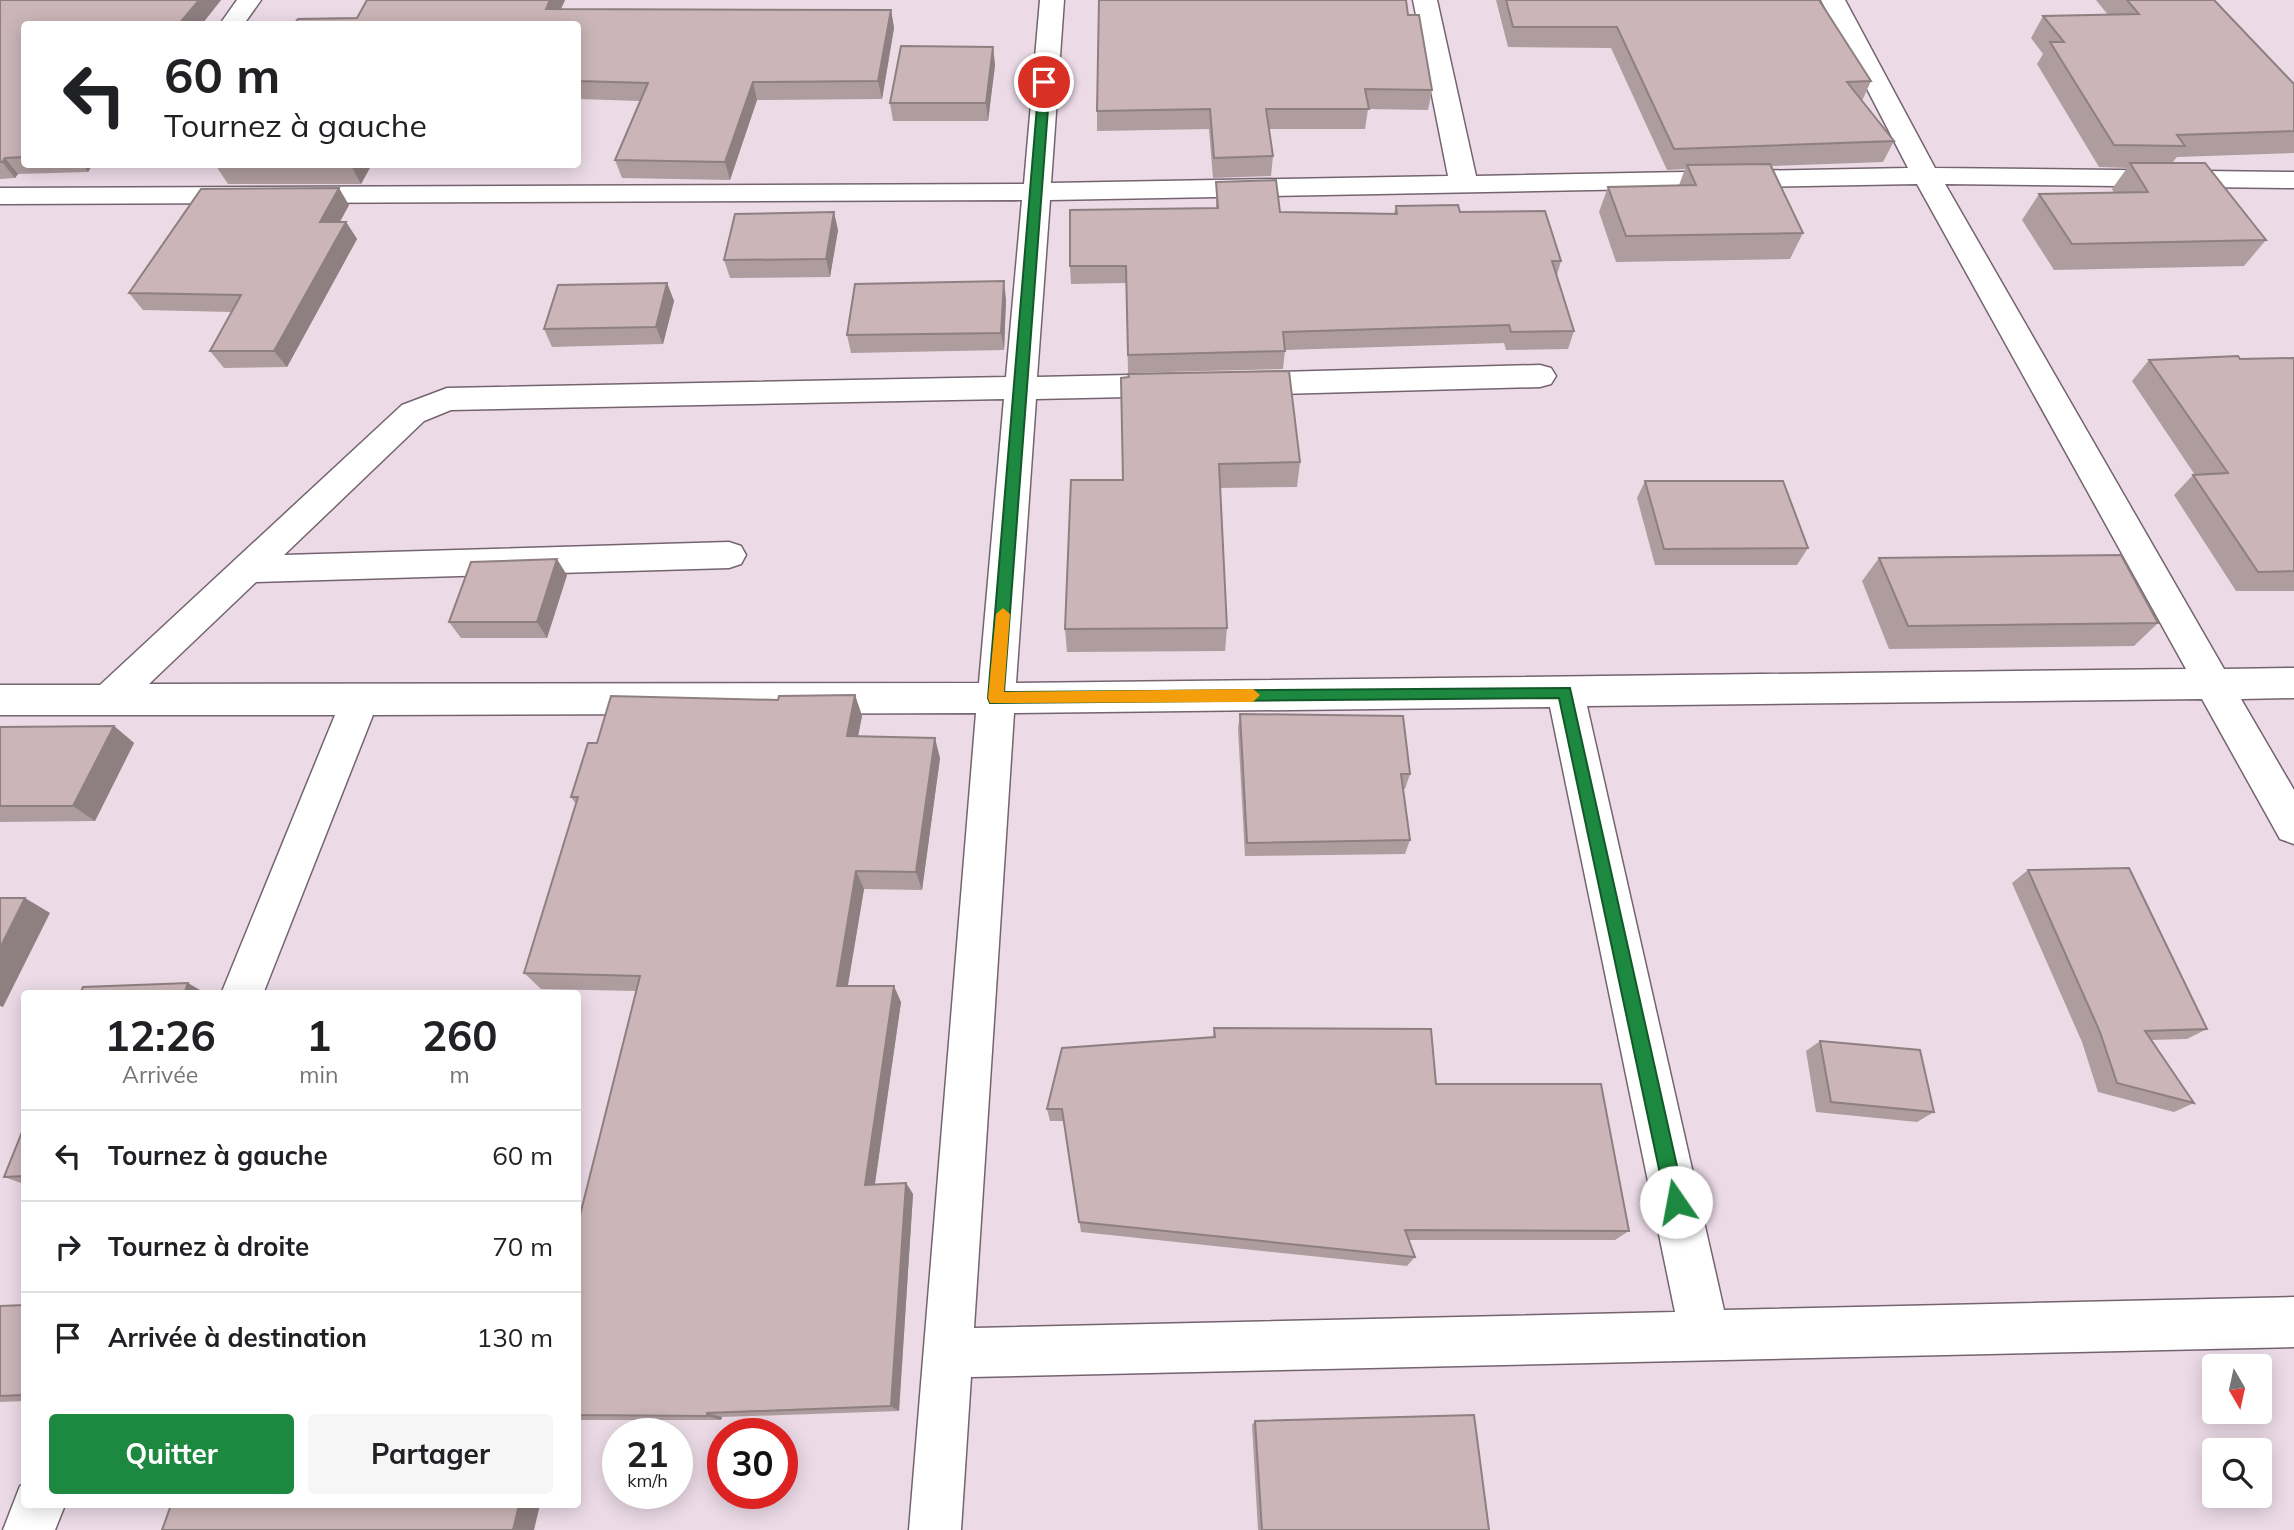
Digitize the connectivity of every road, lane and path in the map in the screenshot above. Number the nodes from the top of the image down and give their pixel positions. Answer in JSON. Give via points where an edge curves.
{"nodes":[{"id":1,"x":249,"y":0,"type":"edge"},
{"id":2,"x":1052,"y":0,"type":"edge"},
{"id":3,"x":1425,"y":0,"type":"edge"},
{"id":4,"x":1833,"y":0,"type":"edge"},
{"id":5,"x":234,"y":21,"type":"edge"},
{"id":6,"x":130,"y":168,"type":"edge"},
{"id":7,"x":1926,"y":176,"type":"junction"},
{"id":8,"x":2294,"y":180,"type":"edge"},
{"id":9,"x":1464,"y":185,"type":"junction"},
{"id":10,"x":1035,"y":192,"type":"junction"},
{"id":11,"x":111,"y":195,"type":"junction"},
{"id":12,"x":0,"y":196,"type":"edge"},
{"id":13,"x":1540,"y":376,"type":"dead end"},
{"id":14,"x":1021,"y":389,"type":"junction"},
{"id":15,"x":729,"y":555,"type":"dead end"},
{"id":16,"x":247,"y":569,"type":"junction"},
{"id":17,"x":2294,"y":683,"type":"edge"},
{"id":18,"x":2213,"y":685,"type":"junction"},
{"id":19,"x":1565,"y":692,"type":"junction"},
{"id":20,"x":996,"y":698,"type":"junction"},
{"id":21,"x":360,"y":699,"type":"junction"},
{"id":22,"x":0,"y":700,"type":"edge"},
{"id":23,"x":108,"y":700,"type":"junction"},
{"id":24,"x":2294,"y":827,"type":"edge"},
{"id":25,"x":244,"y":990,"type":"edge"},
{"id":26,"x":2294,"y":1322,"type":"edge"},
{"id":27,"x":1705,"y":1336,"type":"junction"},
{"id":28,"x":948,"y":1353,"type":"junction"},
{"id":29,"x":38,"y":1508,"type":"edge"},
{"id":30,"x":29,"y":1530,"type":"edge"},
{"id":31,"x":935,"y":1530,"type":"edge"}],
"edges":[{"from":1,"to":5,"type":"street"},
{"from":2,"to":10,"type":"street"},
{"from":3,"to":9,"type":"street"},
{"from":4,"to":7,"type":"street"},
{"from":6,"to":11,"type":"street"},
{"from":7,"to":8,"type":"street"},
{"from":7,"to":9,"type":"street"},
{"from":7,"to":18,"type":"street"},
{"from":9,"to":10,"type":"street"},
{"from":10,"to":11,"type":"street"},
{"from":10,"to":14,"type":"street"},
{"from":11,"to":12,"type":"street"},
{"from":13,"to":14,"type":"street"},
{"from":14,"to":16,"type":"street","via":[[447,399],[413,413]]},
{"from":14,"to":20,"type":"street"},
{"from":15,"to":16,"type":"street"},
{"from":16,"to":23,"type":"street"},
{"from":17,"to":18,"type":"street"},
{"from":18,"to":19,"type":"street"},
{"from":18,"to":24,"type":"street"},
{"from":19,"to":20,"type":"street"},
{"from":19,"to":27,"type":"street"},
{"from":20,"to":21,"type":"street"},
{"from":20,"to":28,"type":"street"},
{"from":21,"to":23,"type":"street"},
{"from":21,"to":25,"type":"street"},
{"from":22,"to":23,"type":"street"},
{"from":26,"to":27,"type":"street"},
{"from":27,"to":28,"type":"street"},
{"from":28,"to":31,"type":"street"},
{"from":29,"to":30,"type":"street"}]}
